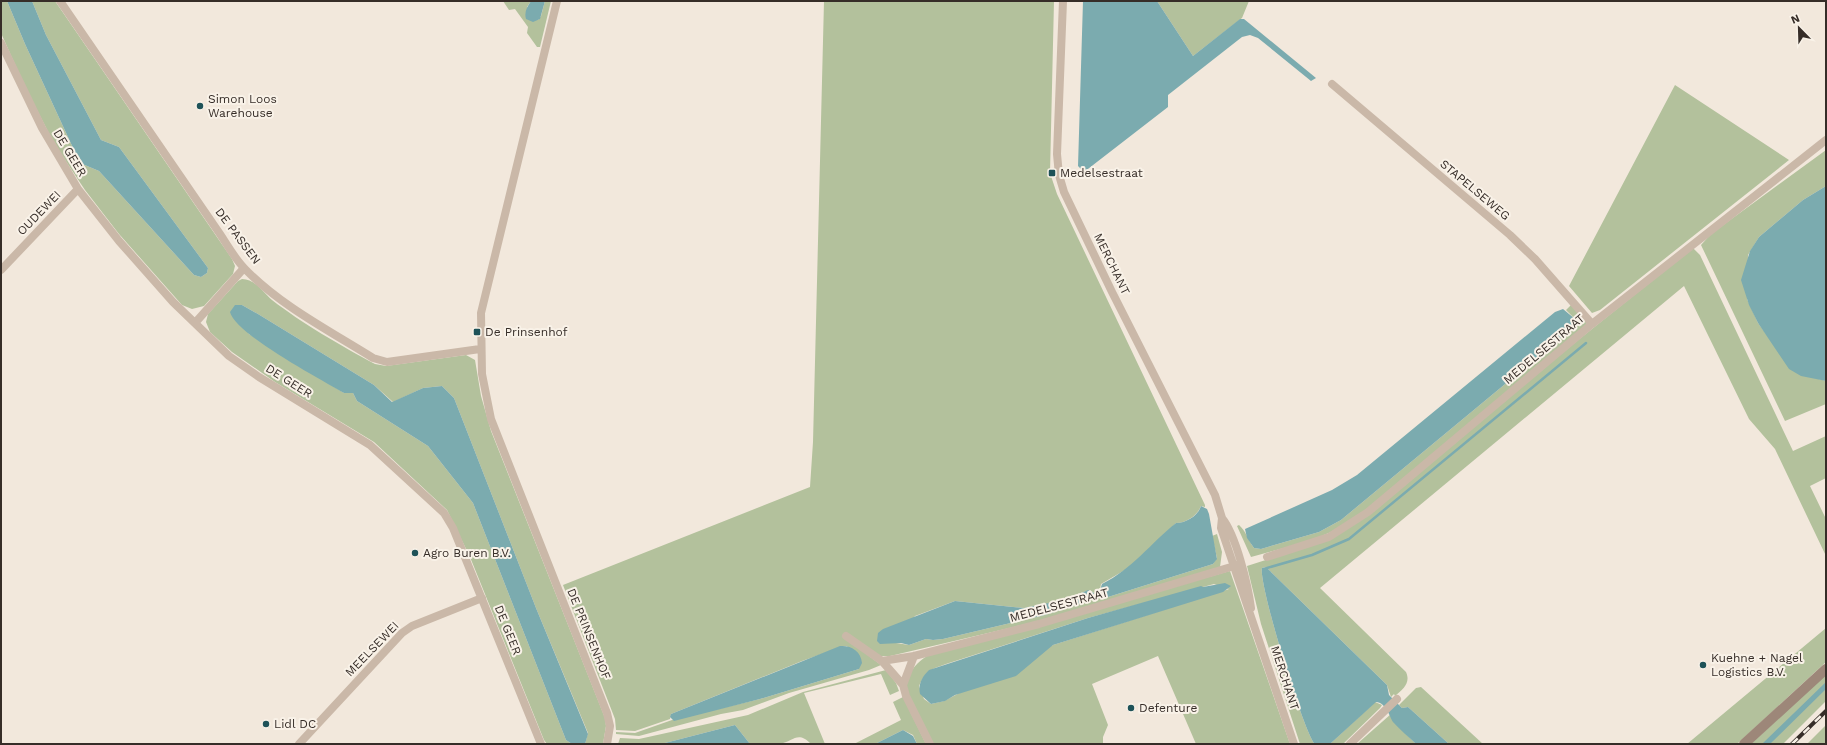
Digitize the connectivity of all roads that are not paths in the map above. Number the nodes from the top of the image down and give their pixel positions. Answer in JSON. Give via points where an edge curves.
{"nodes":[{"id":1,"x":60,"y":1,"type":"edge"},
{"id":2,"x":557,"y":1,"type":"edge"},
{"id":3,"x":1063,"y":1,"type":"edge"},
{"id":4,"x":1,"y":44,"type":"edge"},
{"id":5,"x":1332,"y":84,"type":"dead end"},
{"id":6,"x":1826,"y":140,"type":"edge"},
{"id":7,"x":78,"y":189,"type":"junction"},
{"id":8,"x":244,"y":268,"type":"junction"},
{"id":9,"x":1,"y":270,"type":"edge"},
{"id":10,"x":195,"y":323,"type":"junction"},
{"id":11,"x":1592,"y":324,"type":"junction"},
{"id":12,"x":480,"y":349,"type":"junction"},
{"id":13,"x":1267,"y":557,"type":"dead end"},
{"id":14,"x":1237,"y":566,"type":"junction"},
{"id":15,"x":482,"y":598,"type":"junction"},
{"id":16,"x":846,"y":636,"type":"dead end"},
{"id":17,"x":914,"y":656,"type":"junction"},
{"id":18,"x":882,"y":661,"type":"junction"},
{"id":19,"x":1826,"y":669,"type":"edge"},
{"id":20,"x":903,"y":685,"type":"junction"},
{"id":21,"x":1397,"y":699,"type":"dead end"},
{"id":22,"x":299,"y":744,"type":"edge"},
{"id":23,"x":541,"y":744,"type":"edge"},
{"id":24,"x":607,"y":744,"type":"edge"},
{"id":25,"x":930,"y":744,"type":"edge"},
{"id":26,"x":1294,"y":744,"type":"edge"},
{"id":27,"x":1350,"y":744,"type":"edge"},
{"id":28,"x":1744,"y":744,"type":"edge"}],
"edges":[{"from":1,"to":8,"type":"street","name":"DE PASSEN"},
{"from":2,"to":12,"type":"street","name":"DE PRINSENHOF","via":[[481,313]]},
{"from":3,"to":14,"type":"street","name":"MERCHANT","via":[[1057,154],[1064,192],[1215,495],[1222,518],[1228,525]]},
{"from":4,"to":7,"type":"street","name":"DE GEER","via":[[38,121]]},
{"from":5,"to":11,"type":"street","name":"STAPELSEWEG","via":[[1510,235]]},
{"from":6,"to":11,"type":"street","name":"MEDELSESTRAAT"},
{"from":7,"to":9,"type":"street","name":"OUDEWEI"},
{"from":7,"to":10,"type":"street","name":"DE GEER","via":[[119,241]]},
{"from":8,"to":10,"type":"street"},
{"from":8,"to":12,"type":"street","name":"DE PASSEN","via":[[293,308],[373,358],[387,362]]},
{"from":10,"to":15,"type":"street","name":"DE GEER","via":[[229,356],[259,377],[370,445],[444,513],[453,528]]},
{"from":11,"to":13,"type":"street","name":"MEDELSESTRAAT","via":[[1368,512],[1328,537]]},
{"from":12,"to":24,"type":"street","name":"DE PRINSENHOF","via":[[490,419],[607,712],[610,726]]},
{"from":14,"to":17,"type":"street","name":"MEDELSESTRAAT","via":[[1066,617]]},
{"from":14,"to":26,"type":"street","name":"MERCHANT","via":[[1249,592],[1253,618]]},
{"from":15,"to":22,"type":"street","name":"MEELSEWEI","via":[[412,626],[402,633]]},
{"from":15,"to":23,"type":"street","name":"DE GEER"},
{"from":16,"to":18,"type":"street"},
{"from":17,"to":18,"type":"street","name":"MEDELSESTRAAT"},
{"from":17,"to":20,"type":"street"},
{"from":18,"to":20,"type":"street"},
{"from":19,"to":28,"type":"main road"},
{"from":20,"to":25,"type":"street"},
{"from":21,"to":27,"type":"street"}]}
